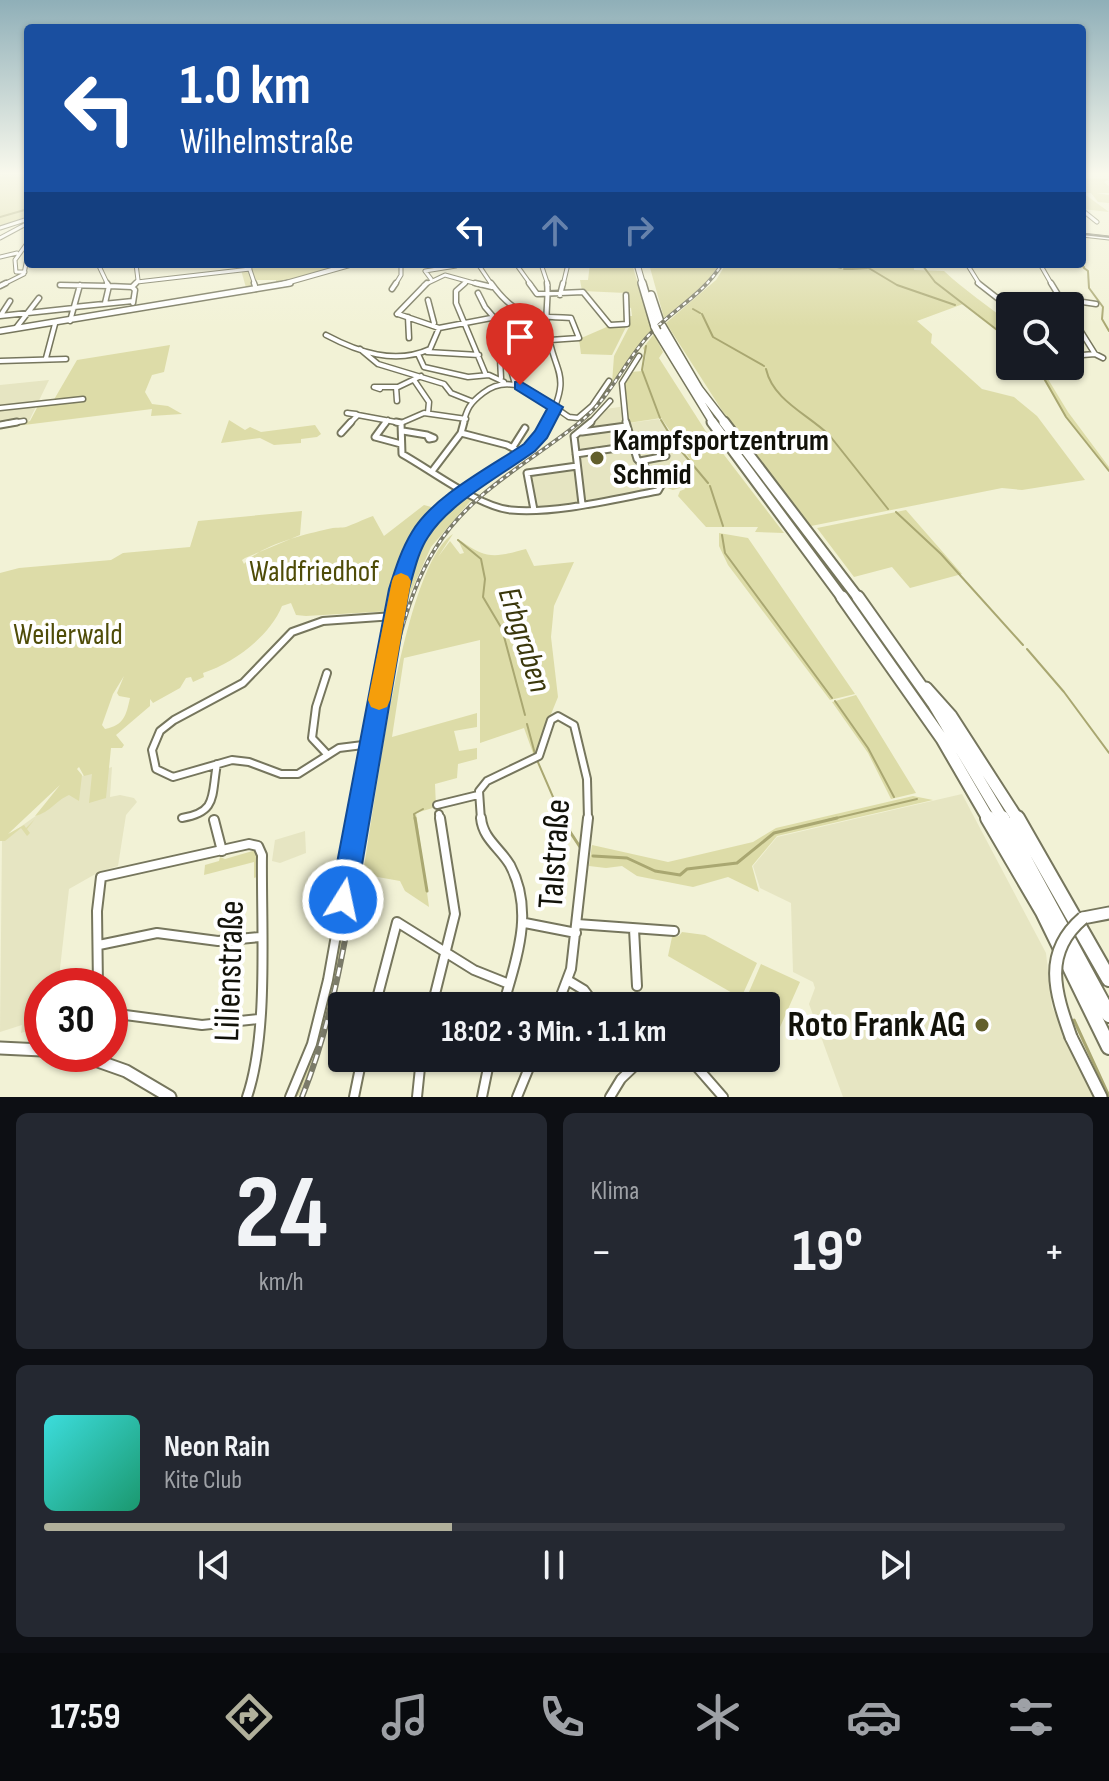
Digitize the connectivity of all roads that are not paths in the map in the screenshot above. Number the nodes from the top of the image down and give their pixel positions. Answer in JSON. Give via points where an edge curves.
{"nodes":[{"id":1,"x":23,"y":224,"type":"edge"},
{"id":2,"x":1086,"y":235,"type":"edge"},
{"id":3,"x":0,"y":238,"type":"edge"},
{"id":4,"x":1109,"y":238,"type":"edge"},
{"id":5,"x":24,"y":246,"type":"edge"},
{"id":6,"x":18,"y":253,"type":"junction"},
{"id":7,"x":0,"y":257,"type":"edge"},
{"id":8,"x":26,"y":268,"type":"edge"},
{"id":9,"x":100,"y":268,"type":"edge"},
{"id":10,"x":136,"y":268,"type":"edge"},
{"id":11,"x":228,"y":268,"type":"edge"},
{"id":12,"x":250,"y":268,"type":"edge"},
{"id":13,"x":342,"y":268,"type":"edge"},
{"id":14,"x":401,"y":268,"type":"edge"},
{"id":15,"x":444,"y":268,"type":"edge"},
{"id":16,"x":481,"y":268,"type":"edge"},
{"id":17,"x":519,"y":268,"type":"edge"},
{"id":18,"x":542,"y":268,"type":"edge"},
{"id":19,"x":567,"y":268,"type":"edge"},
{"id":20,"x":638,"y":268,"type":"edge"},
{"id":21,"x":644,"y":268,"type":"edge"},
{"id":22,"x":969,"y":268,"type":"edge"},
{"id":23,"x":1042,"y":268,"type":"edge"},
{"id":24,"x":26,"y":272,"type":"junction"},
{"id":25,"x":431,"y":279,"type":"junction"},
{"id":26,"x":137,"y":282,"type":"junction"},
{"id":27,"x":466,"y":282,"type":"junction"},
{"id":28,"x":60,"y":285,"type":"dead end"},
{"id":29,"x":80,"y":285,"type":"junction"},
{"id":30,"x":0,"y":286,"type":"edge"},
{"id":31,"x":109,"y":286,"type":"junction"},
{"id":32,"x":132,"y":287,"type":"junction"},
{"id":33,"x":493,"y":287,"type":"junction"},
{"id":34,"x":256,"y":289,"type":"junction"},
{"id":35,"x":392,"y":289,"type":"dead end"},
{"id":36,"x":1057,"y":292,"type":"edge"},
{"id":37,"x":478,"y":293,"type":"dead end"},
{"id":38,"x":548,"y":295,"type":"junction"},
{"id":39,"x":560,"y":295,"type":"junction"},
{"id":40,"x":626,"y":295,"type":"dead end"},
{"id":41,"x":996,"y":295,"type":"edge"},
{"id":42,"x":39,"y":298,"type":"dead end"},
{"id":43,"x":428,"y":300,"type":"dead end"},
{"id":44,"x":0,"y":301,"type":"edge"},
{"id":45,"x":133,"y":301,"type":"junction"},
{"id":46,"x":1084,"y":302,"type":"edge"},
{"id":47,"x":105,"y":303,"type":"junction"},
{"id":48,"x":1096,"y":304,"type":"dead end"},
{"id":49,"x":74,"y":307,"type":"junction"},
{"id":50,"x":132,"y":311,"type":"junction"},
{"id":51,"x":27,"y":314,"type":"junction"},
{"id":52,"x":512,"y":314,"type":"dead end"},
{"id":53,"x":0,"y":316,"type":"edge"},
{"id":54,"x":408,"y":317,"type":"junction"},
{"id":55,"x":495,"y":318,"type":"junction"},
{"id":56,"x":546,"y":318,"type":"junction"},
{"id":57,"x":70,"y":321,"type":"junction"},
{"id":58,"x":55,"y":324,"type":"junction"},
{"id":59,"x":437,"y":326,"type":"junction"},
{"id":60,"x":461,"y":326,"type":"junction"},
{"id":61,"x":659,"y":326,"type":"junction"},
{"id":62,"x":16,"y":328,"type":"dead end"},
{"id":63,"x":0,"y":331,"type":"edge"},
{"id":64,"x":508,"y":334,"type":"dead end"},
{"id":65,"x":326,"y":335,"type":"dead end"},
{"id":66,"x":1084,"y":336,"type":"edge"},
{"id":67,"x":409,"y":338,"type":"dead end"},
{"id":68,"x":550,"y":340,"type":"junction"},
{"id":69,"x":359,"y":349,"type":"junction"},
{"id":70,"x":426,"y":352,"type":"junction"},
{"id":71,"x":418,"y":354,"type":"junction"},
{"id":72,"x":1095,"y":354,"type":"junction"},
{"id":73,"x":479,"y":355,"type":"junction"},
{"id":74,"x":1084,"y":355,"type":"edge"},
{"id":75,"x":639,"y":356,"type":"dead end"},
{"id":76,"x":45,"y":358,"type":"junction"},
{"id":77,"x":1103,"y":358,"type":"dead end"},
{"id":78,"x":66,"y":359,"type":"dead end"},
{"id":79,"x":0,"y":361,"type":"edge"},
{"id":80,"x":422,"y":375,"type":"junction"},
{"id":81,"x":486,"y":375,"type":"junction"},
{"id":82,"x":414,"y":380,"type":"junction"},
{"id":83,"x":503,"y":380,"type":"junction"},
{"id":84,"x":609,"y":381,"type":"dead end"},
{"id":85,"x":515,"y":384,"type":"junction"},
{"id":86,"x":396,"y":387,"type":"junction"},
{"id":87,"x":380,"y":389,"type":"dead end"},
{"id":88,"x":83,"y":399,"type":"dead end"},
{"id":89,"x":397,"y":401,"type":"dead end"},
{"id":90,"x":471,"y":401,"type":"junction"},
{"id":91,"x":610,"y":401,"type":"dead end"},
{"id":92,"x":555,"y":407,"type":"junction"},
{"id":93,"x":0,"y":408,"type":"edge"},
{"id":94,"x":428,"y":413,"type":"junction"},
{"id":95,"x":466,"y":419,"type":"junction"},
{"id":96,"x":388,"y":420,"type":"junction"},
{"id":97,"x":24,"y":421,"type":"dead end"},
{"id":98,"x":401,"y":423,"type":"junction"},
{"id":99,"x":0,"y":425,"type":"edge"},
{"id":100,"x":626,"y":426,"type":"junction"},
{"id":101,"x":525,"y":428,"type":"dead end"},
{"id":102,"x":403,"y":431,"type":"junction"},
{"id":103,"x":582,"y":432,"type":"junction"},
{"id":104,"x":341,"y":433,"type":"dead end"},
{"id":105,"x":461,"y":433,"type":"junction"},
{"id":106,"x":427,"y":435,"type":"dead end"},
{"id":107,"x":401,"y":444,"type":"junction"},
{"id":108,"x":631,"y":446,"type":"junction"},
{"id":109,"x":513,"y":447,"type":"junction"},
{"id":110,"x":522,"y":453,"type":"junction"},
{"id":111,"x":576,"y":454,"type":"junction"},
{"id":112,"x":666,"y":456,"type":"dead end"},
{"id":113,"x":639,"y":461,"type":"junction"},
{"id":114,"x":577,"y":466,"type":"junction"},
{"id":115,"x":433,"y":470,"type":"junction"},
{"id":116,"x":466,"y":490,"type":"junction"},
{"id":117,"x":582,"y":504,"type":"junction"},
{"id":118,"x":534,"y":510,"type":"junction"},
{"id":119,"x":394,"y":616,"type":"junction"},
{"id":120,"x":327,"y":673,"type":"dead end"},
{"id":121,"x":920,"y":683,"type":"junction"},
{"id":122,"x":371,"y":744,"type":"junction"},
{"id":123,"x":327,"y":754,"type":"junction"},
{"id":124,"x":217,"y":764,"type":"junction"},
{"id":125,"x":478,"y":795,"type":"junction"},
{"id":126,"x":182,"y":818,"type":"dead end"},
{"id":127,"x":214,"y":820,"type":"dead end"},
{"id":128,"x":222,"y":851,"type":"junction"},
{"id":129,"x":1109,"y":913,"type":"edge"},
{"id":130,"x":525,"y":923,"type":"junction"},
{"id":131,"x":577,"y":929,"type":"junction"},
{"id":132,"x":634,"y":929,"type":"junction"},
{"id":133,"x":674,"y":931,"type":"dead end"},
{"id":134,"x":260,"y":937,"type":"junction"},
{"id":135,"x":1088,"y":939,"type":"junction"},
{"id":136,"x":99,"y":945,"type":"junction"},
{"id":137,"x":446,"y":953,"type":"junction"},
{"id":138,"x":1109,"y":966,"type":"edge"},
{"id":139,"x":98,"y":968,"type":"edge"},
{"id":140,"x":1109,"y":979,"type":"edge"},
{"id":141,"x":569,"y":981,"type":"junction"},
{"id":142,"x":509,"y":984,"type":"junction"},
{"id":143,"x":637,"y":986,"type":"dead end"},
{"id":144,"x":379,"y":992,"type":"edge"},
{"id":145,"x":436,"y":992,"type":"edge"},
{"id":146,"x":507,"y":992,"type":"edge"},
{"id":147,"x":564,"y":992,"type":"edge"},
{"id":148,"x":586,"y":992,"type":"edge"},
{"id":149,"x":128,"y":1015,"type":"edge"},
{"id":150,"x":1109,"y":1015,"type":"edge"},
{"id":151,"x":258,"y":1019,"type":"junction"},
{"id":152,"x":1109,"y":1047,"type":"edge"},
{"id":153,"x":0,"y":1048,"type":"edge"},
{"id":154,"x":24,"y":1049,"type":"edge"},
{"id":155,"x":128,"y":1072,"type":"edge"},
{"id":156,"x":359,"y":1072,"type":"edge"},
{"id":157,"x":420,"y":1072,"type":"edge"},
{"id":158,"x":487,"y":1072,"type":"edge"},
{"id":159,"x":527,"y":1072,"type":"edge"},
{"id":160,"x":629,"y":1072,"type":"edge"},
{"id":161,"x":701,"y":1072,"type":"edge"},
{"id":162,"x":170,"y":1097,"type":"edge"},
{"id":163,"x":247,"y":1097,"type":"edge"},
{"id":164,"x":290,"y":1097,"type":"edge"},
{"id":165,"x":354,"y":1097,"type":"edge"},
{"id":166,"x":417,"y":1097,"type":"edge"},
{"id":167,"x":482,"y":1097,"type":"edge"},
{"id":168,"x":517,"y":1097,"type":"edge"},
{"id":169,"x":610,"y":1097,"type":"edge"},
{"id":170,"x":723,"y":1097,"type":"edge"},
{"id":171,"x":1101,"y":1097,"type":"edge"}],
"edges":[{"from":1,"to":3,"type":"street"},
{"from":2,"to":4,"type":"street"},
{"from":5,"to":6,"type":"street"},
{"from":6,"to":7,"type":"street"},
{"from":6,"to":24,"type":"street","via":[[16,272]]},
{"from":8,"to":24,"type":"street"},
{"from":9,"to":31,"type":"street"},
{"from":10,"to":26,"type":"street"},
{"from":11,"to":26,"type":"street"},
{"from":12,"to":34,"type":"street"},
{"from":13,"to":34,"type":"main road"},
{"from":14,"to":35,"type":"street"},
{"from":15,"to":25,"type":"street","via":[[425,271]]},
{"from":16,"to":33,"type":"street"},
{"from":17,"to":38,"type":"street","via":[[535,292]]},
{"from":18,"to":38,"type":"street"},
{"from":19,"to":39,"type":"street"},
{"from":20,"to":61,"type":"highway"},
{"from":21,"to":61,"type":"highway"},
{"from":22,"to":41,"type":"street","via":[[979,284]]},
{"from":23,"to":36,"type":"street"},
{"from":24,"to":30,"type":"street"},
{"from":25,"to":27,"type":"street","via":[[449,276]]},
{"from":25,"to":54,"type":"street","via":[[397,314]]},
{"from":26,"to":32,"type":"street"},
{"from":27,"to":33,"type":"street"},
{"from":27,"to":60,"type":"street","via":[[456,294]]},
{"from":28,"to":29,"type":"street"},
{"from":29,"to":31,"type":"street"},
{"from":29,"to":49,"type":"street"},
{"from":31,"to":32,"type":"street"},
{"from":31,"to":47,"type":"street"},
{"from":32,"to":45,"type":"street"},
{"from":33,"to":56,"type":"street","via":[[519,312]]},
{"from":34,"to":50,"type":"main road"},
{"from":37,"to":55,"type":"street"},
{"from":38,"to":39,"type":"street"},
{"from":38,"to":56,"type":"street"},
{"from":39,"to":40,"type":"street","via":[[584,292],[615,326],[627,324]]},
{"from":42,"to":51,"type":"street"},
{"from":43,"to":59,"type":"street"},
{"from":44,"to":53,"type":"street","via":[[10,301]]},
{"from":45,"to":47,"type":"street"},
{"from":45,"to":50,"type":"street"},
{"from":46,"to":48,"type":"street"},
{"from":47,"to":49,"type":"street"},
{"from":49,"to":51,"type":"street"},
{"from":49,"to":57,"type":"street"},
{"from":50,"to":57,"type":"main road"},
{"from":51,"to":53,"type":"street"},
{"from":51,"to":62,"type":"street"},
{"from":52,"to":55,"type":"street"},
{"from":54,"to":59,"type":"street"},
{"from":54,"to":67,"type":"street"},
{"from":55,"to":60,"type":"street"},
{"from":55,"to":64,"type":"street"},
{"from":56,"to":68,"type":"street"},
{"from":56,"to":68,"type":"street","via":[[571,318],[579,337]]},
{"from":57,"to":58,"type":"main road"},
{"from":58,"to":63,"type":"main road"},
{"from":58,"to":76,"type":"street"},
{"from":59,"to":60,"type":"street"},
{"from":59,"to":70,"type":"street"},
{"from":60,"to":73,"type":"street"},
{"from":61,"to":121,"type":"highway","via":[[699,389]]},
{"from":61,"to":152,"type":"highway","via":[[698,403],[942,739],[1043,912]]},
{"from":65,"to":69,"type":"street"},
{"from":66,"to":72,"type":"street"},
{"from":68,"to":92,"type":"street","via":[[562,377]]},
{"from":69,"to":71,"type":"street"},
{"from":69,"to":80,"type":"street","via":[[378,364]]},
{"from":70,"to":71,"type":"street"},
{"from":70,"to":73,"type":"street"},
{"from":71,"to":81,"type":"street","via":[[424,367],[468,377]]},
{"from":72,"to":74,"type":"street"},
{"from":72,"to":77,"type":"street"},
{"from":73,"to":81,"type":"street"},
{"from":75,"to":100,"type":"street","via":[[622,383]]},
{"from":76,"to":78,"type":"street"},
{"from":76,"to":79,"type":"street"},
{"from":80,"to":82,"type":"street"},
{"from":80,"to":90,"type":"street"},
{"from":81,"to":83,"type":"street"},
{"from":82,"to":86,"type":"street"},
{"from":82,"to":94,"type":"street","via":[[429,402]]},
{"from":83,"to":85,"type":"street"},
{"from":83,"to":85,"type":"street","via":[[501,360],[509,363]]},
{"from":83,"to":90,"type":"street"},
{"from":84,"to":92,"type":"street","via":[[580,418]]},
{"from":85,"to":92,"type":"street"},
{"from":86,"to":87,"type":"street"},
{"from":86,"to":89,"type":"street"},
{"from":88,"to":93,"type":"street"},
{"from":90,"to":95,"type":"street"},
{"from":91,"to":103,"type":"street"},
{"from":92,"to":110,"type":"street","via":[[542,434]]},
{"from":94,"to":95,"type":"street"},
{"from":94,"to":98,"type":"street"},
{"from":95,"to":105,"type":"street"},
{"from":96,"to":98,"type":"street"},
{"from":96,"to":104,"type":"street","via":[[358,414]]},
{"from":96,"to":107,"type":"street","via":[[375,437]]},
{"from":97,"to":99,"type":"street"},
{"from":98,"to":102,"type":"street"},
{"from":100,"to":103,"type":"street"},
{"from":100,"to":108,"type":"street"},
{"from":101,"to":109,"type":"street"},
{"from":102,"to":106,"type":"street"},
{"from":102,"to":107,"type":"street"},
{"from":103,"to":111,"type":"street","via":[[574,436]]},
{"from":105,"to":109,"type":"street"},
{"from":105,"to":115,"type":"street"},
{"from":107,"to":115,"type":"street","via":[[402,454]]},
{"from":108,"to":111,"type":"street"},
{"from":108,"to":113,"type":"street"},
{"from":109,"to":110,"type":"street"},
{"from":110,"to":116,"type":"street"},
{"from":111,"to":114,"type":"street"},
{"from":112,"to":113,"type":"street"},
{"from":113,"to":117,"type":"street","via":[[662,489]]},
{"from":114,"to":117,"type":"street"},
{"from":114,"to":118,"type":"street","via":[[529,471]]},
{"from":115,"to":116,"type":"street"},
{"from":116,"to":118,"type":"street","via":[[506,509]]},
{"from":116,"to":119,"type":"street","via":[[420,534],[404,570]]},
{"from":117,"to":118,"type":"street"},
{"from":119,"to":122,"type":"street"},
{"from":119,"to":124,"type":"street","via":[[323,621],[292,632],[253,675],[166,726],[153,745],[156,769],[166,777]]},
{"from":120,"to":123,"type":"street","via":[[312,738]]},
{"from":121,"to":135,"type":"highway","via":[[937,696],[988,769]]},
{"from":121,"to":150,"type":"highway","via":[[1029,863]]},
{"from":122,"to":123,"type":"street","via":[[347,745]]},
{"from":122,"to":164,"type":"street","via":[[318,1024]]},
{"from":123,"to":124,"type":"street","via":[[298,774],[278,774],[249,760]]},
{"from":124,"to":126,"type":"street","via":[[209,808]]},
{"from":125,"to":130,"type":"street","via":[[482,831],[512,871]]},
{"from":125,"to":131,"type":"street","name":"Talstraße","via":[[487,781],[536,758],[555,716],[574,725],[590,793]]},
{"from":125,"to":137,"type":"street","via":[[438,809],[455,910]]},
{"from":127,"to":128,"type":"street"},
{"from":128,"to":134,"type":"street","name":"Lilienstraße","via":[[249,844],[258,846],[262,855]]},
{"from":128,"to":136,"type":"street","via":[[107,874],[99,880]]},
{"from":129,"to":171,"type":"main road","bridge":true,"via":[[1083,918],[1064,934],[1055,965],[1061,1009]]},
{"from":130,"to":131,"type":"street"},
{"from":130,"to":142,"type":"street"},
{"from":131,"to":132,"type":"street"},
{"from":131,"to":141,"type":"street","name":"Talstraße"},
{"from":132,"to":133,"type":"street"},
{"from":132,"to":143,"type":"street"},
{"from":134,"to":136,"type":"street","via":[[218,941],[157,933]]},
{"from":134,"to":151,"type":"street","name":"Lilienstraße"},
{"from":135,"to":138,"type":"highway"},
{"from":135,"to":140,"type":"highway"},
{"from":136,"to":139,"type":"street"},
{"from":137,"to":142,"type":"street"},
{"from":137,"to":144,"type":"street","via":[[397,922]]},
{"from":137,"to":145,"type":"street"},
{"from":141,"to":147,"type":"street","name":"Talstraße"},
{"from":141,"to":148,"type":"street"},
{"from":142,"to":146,"type":"street"},
{"from":149,"to":151,"type":"street","via":[[202,1025]]},
{"from":151,"to":163,"type":"street","name":"Lilienstraße","via":[[253,1085]]},
{"from":153,"to":154,"type":"main road"},
{"from":155,"to":162,"type":"main road"},
{"from":156,"to":165,"type":"street"},
{"from":157,"to":166,"type":"street"},
{"from":158,"to":167,"type":"street"},
{"from":159,"to":168,"type":"street"},
{"from":160,"to":169,"type":"street"},
{"from":161,"to":170,"type":"street"}]}
